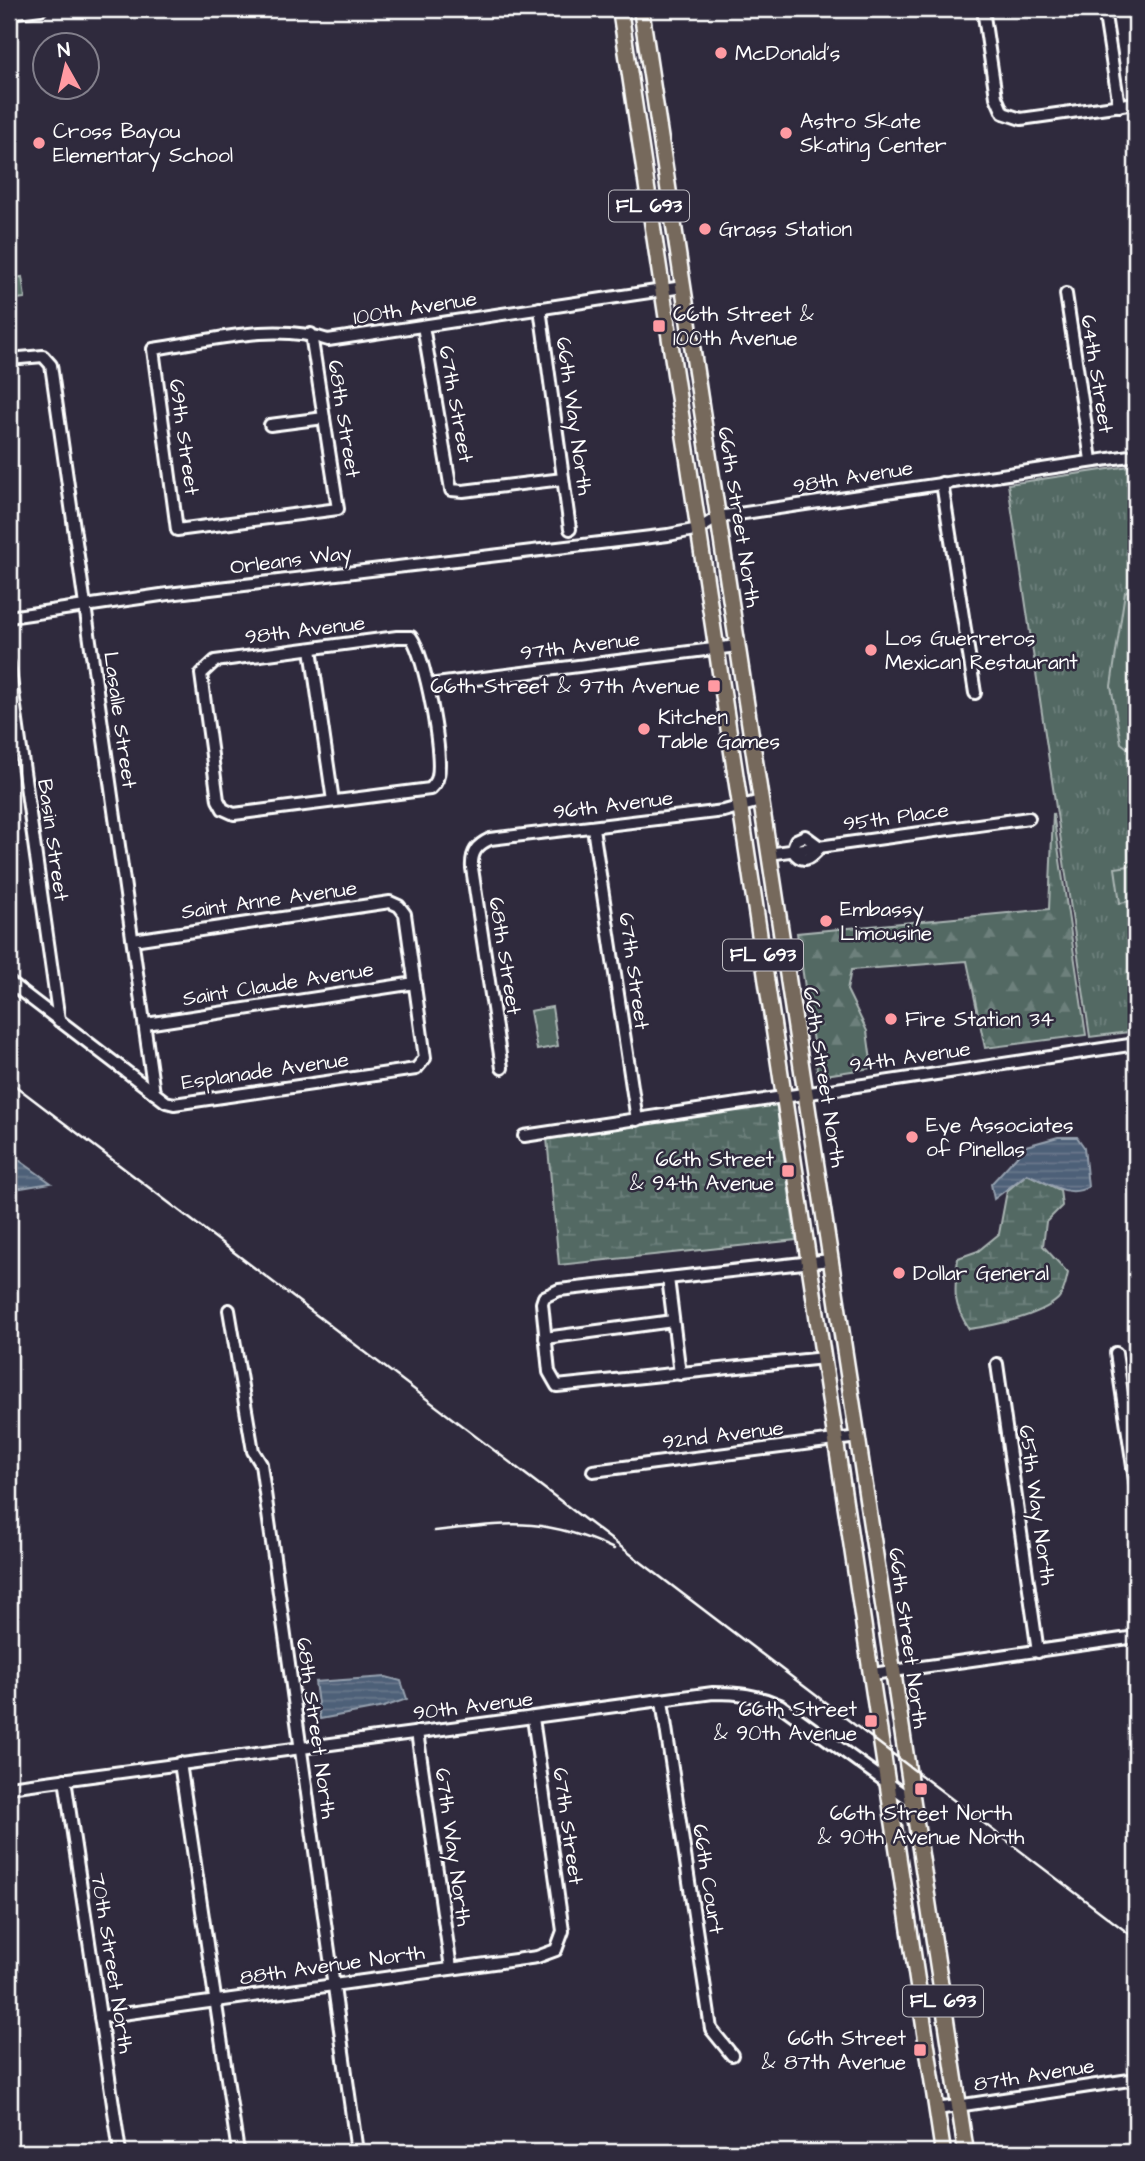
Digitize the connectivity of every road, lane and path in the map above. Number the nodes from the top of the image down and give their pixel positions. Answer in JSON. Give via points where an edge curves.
{"nodes":[{"id":1,"x":41,"y":9,"type":"edge"},
{"id":2,"x":620,"y":9,"type":"edge"},
{"id":3,"x":642,"y":9,"type":"edge"},
{"id":4,"x":983,"y":9,"type":"edge"},
{"id":5,"x":1104,"y":9,"type":"edge"},
{"id":6,"x":9,"y":13,"type":"edge"},
{"id":7,"x":1136,"y":103,"type":"edge"},
{"id":8,"x":1119,"y":106,"type":"junction"},
{"id":9,"x":683,"y":288,"type":"junction"},
{"id":10,"x":662,"y":291,"type":"junction"},
{"id":11,"x":1066,"y":294,"type":"dead end"},
{"id":12,"x":540,"y":308,"type":"junction"},
{"id":13,"x":423,"y":326,"type":"junction"},
{"id":14,"x":311,"y":334,"type":"junction"},
{"id":15,"x":153,"y":349,"type":"joint"},
{"id":16,"x":9,"y":359,"type":"edge"},
{"id":17,"x":324,"y":418,"type":"junction"},
{"id":18,"x":270,"y":425,"type":"dead end"},
{"id":19,"x":1136,"y":455,"type":"edge"},
{"id":20,"x":1091,"y":460,"type":"junction"},
{"id":21,"x":563,"y":479,"type":"junction"},
{"id":22,"x":942,"y":483,"type":"junction"},
{"id":23,"x":338,"y":509,"type":"joint"},
{"id":24,"x":718,"y":517,"type":"junction"},
{"id":25,"x":570,"y":529,"type":"dead end"},
{"id":26,"x":699,"y":529,"type":"junction"},
{"id":27,"x":578,"y":545,"type":"joint"},
{"id":28,"x":84,"y":605,"type":"junction"},
{"id":29,"x":9,"y":617,"type":"edge"},
{"id":30,"x":737,"y":646,"type":"junction"},
{"id":31,"x":716,"y":648,"type":"junction"},
{"id":32,"x":311,"y":649,"type":"junction"},
{"id":33,"x":9,"y":664,"type":"edge"},
{"id":34,"x":428,"y":685,"type":"junction"},
{"id":35,"x":975,"y":693,"type":"dead end"},
{"id":36,"x":14,"y":736,"type":"edge"},
{"id":37,"x":333,"y":801,"type":"junction"},
{"id":38,"x":760,"y":801,"type":"junction"},
{"id":39,"x":740,"y":805,"type":"junction"},
{"id":40,"x":1029,"y":818,"type":"dead end"},
{"id":41,"x":593,"y":828,"type":"junction"},
{"id":42,"x":474,"y":850,"type":"joint"},
{"id":43,"x":768,"y":854,"type":"junction"},
{"id":44,"x":133,"y":940,"type":"junction"},
{"id":45,"x":9,"y":982,"type":"edge"},
{"id":46,"x":415,"y":983,"type":"junction"},
{"id":47,"x":59,"y":1021,"type":"junction"},
{"id":48,"x":146,"y":1024,"type":"junction"},
{"id":49,"x":1136,"y":1044,"type":"edge"},
{"id":50,"x":502,"y":1068,"type":"dead end"},
{"id":51,"x":806,"y":1092,"type":"junction"},
{"id":52,"x":154,"y":1093,"type":"junction"},
{"id":53,"x":785,"y":1095,"type":"junction"},
{"id":54,"x":636,"y":1120,"type":"junction"},
{"id":55,"x":524,"y":1136,"type":"dead end"},
{"id":56,"x":830,"y":1261,"type":"junction"},
{"id":57,"x":810,"y":1263,"type":"junction"},
{"id":58,"x":668,"y":1278,"type":"junction"},
{"id":59,"x":229,"y":1310,"type":"dead end"},
{"id":60,"x":673,"y":1321,"type":"junction"},
{"id":61,"x":545,"y":1338,"type":"junction"},
{"id":62,"x":1116,"y":1353,"type":"dead end"},
{"id":63,"x":824,"y":1359,"type":"junction"},
{"id":64,"x":998,"y":1364,"type":"dead end"},
{"id":65,"x":680,"y":1374,"type":"junction"},
{"id":66,"x":858,"y":1437,"type":"junction"},
{"id":67,"x":835,"y":1440,"type":"junction"},
{"id":68,"x":593,"y":1471,"type":"dead end"},
{"id":69,"x":1136,"y":1486,"type":"edge"},
{"id":70,"x":1136,"y":1637,"type":"edge"},
{"id":71,"x":1038,"y":1651,"type":"junction"},
{"id":72,"x":892,"y":1671,"type":"junction"},
{"id":73,"x":872,"y":1674,"type":"junction"},
{"id":74,"x":662,"y":1701,"type":"junction"},
{"id":75,"x":533,"y":1718,"type":"junction"},
{"id":76,"x":417,"y":1732,"type":"junction"},
{"id":77,"x":299,"y":1748,"type":"junction"},
{"id":78,"x":180,"y":1763,"type":"junction"},
{"id":79,"x":65,"y":1779,"type":"junction"},
{"id":80,"x":886,"y":1783,"type":"junction"},
{"id":81,"x":9,"y":1787,"type":"edge"},
{"id":82,"x":911,"y":1800,"type":"junction"},
{"id":83,"x":562,"y":1939,"type":"joint"},
{"id":84,"x":937,"y":1964,"type":"junction"},
{"id":85,"x":916,"y":1966,"type":"junction"},
{"id":86,"x":451,"y":1968,"type":"junction"},
{"id":87,"x":333,"y":1985,"type":"junction"},
{"id":88,"x":216,"y":2001,"type":"junction"},
{"id":89,"x":100,"y":2017,"type":"junction"},
{"id":90,"x":732,"y":2055,"type":"dead end"},
{"id":91,"x":1136,"y":2079,"type":"edge"},
{"id":92,"x":958,"y":2106,"type":"junction"},
{"id":93,"x":937,"y":2109,"type":"junction"},
{"id":94,"x":120,"y":2152,"type":"edge"},
{"id":95,"x":238,"y":2152,"type":"edge"},
{"id":96,"x":357,"y":2152,"type":"edge"},
{"id":97,"x":943,"y":2152,"type":"edge"},
{"id":98,"x":966,"y":2152,"type":"edge"}],
"edges":[{"from":1,"to":6,"type":"street"},
{"from":2,"to":10,"type":"main road","name":"66th Street North","number":"FL 693"},
{"from":3,"to":9,"type":"main road","name":"66th Street North","number":"FL 693"},
{"from":4,"to":8,"type":"street","via":[[996,97],[1003,113],[1021,118]]},
{"from":5,"to":8,"type":"street"},
{"from":7,"to":8,"type":"street"},
{"from":9,"to":10,"type":"street","name":"100th Avenue"},
{"from":9,"to":24,"type":"main road","name":"66th Street North","number":"FL 693"},
{"from":10,"to":12,"type":"street","name":"100th Avenue"},
{"from":10,"to":26,"type":"main road","name":"66th Street North","number":"FL 693"},
{"from":11,"to":20,"type":"street","name":"64th Street"},
{"from":12,"to":13,"type":"street","name":"100th Avenue"},
{"from":12,"to":21,"type":"street","name":"66th Way North"},
{"from":13,"to":14,"type":"street","name":"100th Avenue","via":[[328,340]]},
{"from":13,"to":21,"type":"street","name":"67th Street","via":[[451,490]]},
{"from":14,"to":15,"type":"street","name":"100th Avenue","via":[[286,331]]},
{"from":14,"to":17,"type":"street","name":"68th Street"},
{"from":15,"to":23,"type":"street","name":"69th Street","via":[[177,530]]},
{"from":16,"to":28,"type":"street","name":"Lasalle Street","via":[[43,356],[51,365]]},
{"from":17,"to":18,"type":"street"},
{"from":17,"to":23,"type":"street","name":"68th Street"},
{"from":19,"to":20,"type":"street","name":"98th Avenue"},
{"from":20,"to":22,"type":"street","name":"98th Avenue"},
{"from":21,"to":25,"type":"street","name":"66th Way North"},
{"from":22,"to":24,"type":"street","name":"98th Avenue"},
{"from":22,"to":35,"type":"street"},
{"from":24,"to":26,"type":"street","name":"98th Avenue"},
{"from":24,"to":30,"type":"main road","name":"66th Street North","number":"FL 693"},
{"from":26,"to":27,"type":"street","name":"98th Avenue"},
{"from":26,"to":31,"type":"main road","name":"66th Street North","number":"FL 693"},
{"from":27,"to":28,"type":"street","name":"Orleans Way"},
{"from":28,"to":29,"type":"street","name":"Orleans Way"},
{"from":28,"to":44,"type":"street","name":"Lasalle Street"},
{"from":30,"to":31,"type":"street","name":"97th Avenue"},
{"from":30,"to":38,"type":"main road","name":"66th Street North","number":"FL 693"},
{"from":31,"to":34,"type":"street","name":"97th Avenue"},
{"from":31,"to":39,"type":"main road","name":"66th Street North","number":"FL 693"},
{"from":32,"to":34,"type":"street","name":"98th Avenue","via":[[411,638],[419,648]]},
{"from":32,"to":37,"type":"street"},
{"from":32,"to":37,"type":"street","name":"98th Avenue","via":[[215,661],[201,674],[218,800],[234,814]]},
{"from":33,"to":36,"type":"street","name":"Basin Street"},
{"from":34,"to":37,"type":"street","via":[[439,772],[436,783],[430,789]]},
{"from":36,"to":47,"type":"street","name":"Basin Street"},
{"from":38,"to":39,"type":"street","name":"96th Avenue"},
{"from":38,"to":43,"type":"main road","name":"66th Street North","number":"FL 693"},
{"from":39,"to":41,"type":"street","name":"96th Avenue"},
{"from":39,"to":53,"type":"main road","name":"66th Street North","number":"FL 693"},
{"from":40,"to":43,"type":"street","name":"95th Place"},
{"from":41,"to":42,"type":"street","name":"96th Avenue","via":[[490,839]]},
{"from":41,"to":54,"type":"street","name":"67th Street"},
{"from":42,"to":50,"type":"street","name":"68th Street","via":[[472,867]]},
{"from":43,"to":51,"type":"main road","name":"66th Street North","number":"FL 693"},
{"from":44,"to":46,"type":"street","name":"Saint Anne Avenue","via":[[390,902],[405,914]]},
{"from":44,"to":48,"type":"street","name":"Lasalle Street"},
{"from":45,"to":47,"type":"street","name":"Esplanade Avenue"},
{"from":46,"to":48,"type":"street","name":"Saint Claude Avenue"},
{"from":46,"to":52,"type":"street","name":"Esplanade Avenue","via":[[425,1046],[425,1058],[416,1069],[174,1104]]},
{"from":47,"to":52,"type":"street","name":"Esplanade Avenue"},
{"from":48,"to":52,"type":"street","name":"Lasalle Street"},
{"from":49,"to":51,"type":"street","name":"94th Avenue"},
{"from":51,"to":53,"type":"street","name":"94th Avenue"},
{"from":51,"to":56,"type":"main road","name":"66th Street North","number":"FL 693"},
{"from":53,"to":54,"type":"street","name":"94th Avenue"},
{"from":53,"to":57,"type":"main road","name":"66th Street North","number":"FL 693"},
{"from":54,"to":55,"type":"street","name":"94th Avenue"},
{"from":56,"to":57,"type":"street"},
{"from":56,"to":66,"type":"main road","name":"66th Street North","number":"FL 693"},
{"from":57,"to":58,"type":"street"},
{"from":57,"to":63,"type":"main road","name":"66th Street North","number":"FL 693"},
{"from":58,"to":60,"type":"street"},
{"from":58,"to":61,"type":"street","via":[[551,1293],[542,1303]]},
{"from":59,"to":77,"type":"street","name":"68th Street North","via":[[253,1451],[261,1464]]},
{"from":60,"to":61,"type":"street"},
{"from":60,"to":65,"type":"street"},
{"from":61,"to":65,"type":"street","via":[[549,1372],[557,1386]]},
{"from":62,"to":69,"type":"street"},
{"from":63,"to":65,"type":"street"},
{"from":63,"to":67,"type":"main road","name":"66th Street North","number":"FL 693"},
{"from":64,"to":71,"type":"street","name":"65th Way North"},
{"from":66,"to":67,"type":"street","name":"92nd Avenue"},
{"from":66,"to":72,"type":"main road","name":"66th Street North","number":"FL 693"},
{"from":67,"to":68,"type":"street","name":"92nd Avenue"},
{"from":67,"to":73,"type":"main road","name":"66th Street North","number":"FL 693"},
{"from":70,"to":71,"type":"street"},
{"from":71,"to":72,"type":"street"},
{"from":72,"to":73,"type":"street"},
{"from":72,"to":82,"type":"main road","name":"66th Street North","number":"FL 693"},
{"from":73,"to":80,"type":"main road","name":"66th Street North","number":"FL 693"},
{"from":74,"to":75,"type":"street","name":"90th Avenue"},
{"from":74,"to":80,"type":"street","name":"90th Avenue","via":[[713,1693],[759,1696],[796,1717]]},
{"from":74,"to":90,"type":"street","name":"66th Court","via":[[711,2029]]},
{"from":75,"to":76,"type":"street","name":"90th Avenue"},
{"from":75,"to":83,"type":"street","name":"67th Street"},
{"from":76,"to":77,"type":"street","name":"90th Avenue"},
{"from":76,"to":86,"type":"street","name":"67th Way North"},
{"from":77,"to":78,"type":"street","name":"90th Avenue"},
{"from":77,"to":87,"type":"street","name":"68th Street North"},
{"from":78,"to":79,"type":"street","name":"90th Avenue"},
{"from":78,"to":88,"type":"street"},
{"from":79,"to":81,"type":"street","name":"90th Avenue"},
{"from":79,"to":89,"type":"street","name":"70th Street North"},
{"from":80,"to":82,"type":"street","name":"90th Avenue"},
{"from":80,"to":85,"type":"main road","name":"66th Street North","number":"FL 693"},
{"from":82,"to":84,"type":"main road","name":"66th Street North","number":"FL 693"},
{"from":83,"to":86,"type":"street","name":"88th Avenue North","via":[[548,1955]]},
{"from":84,"to":85,"type":"main road"},
{"from":84,"to":92,"type":"main road","name":"66th Street North","number":"FL 693"},
{"from":85,"to":93,"type":"main road","name":"66th Street North","number":"FL 693"},
{"from":86,"to":87,"type":"street","name":"88th Avenue North"},
{"from":87,"to":88,"type":"street","name":"88th Avenue North"},
{"from":87,"to":96,"type":"street","name":"68th Street North"},
{"from":88,"to":89,"type":"street","name":"88th Avenue North"},
{"from":88,"to":95,"type":"street"},
{"from":89,"to":94,"type":"street","name":"70th Street North"},
{"from":91,"to":92,"type":"street","name":"87th Avenue"},
{"from":92,"to":93,"type":"street","name":"87th Avenue"},
{"from":92,"to":98,"type":"main road","name":"66th Street North","number":"FL 693"},
{"from":93,"to":97,"type":"main road","name":"66th Street North","number":"FL 693"}]}
